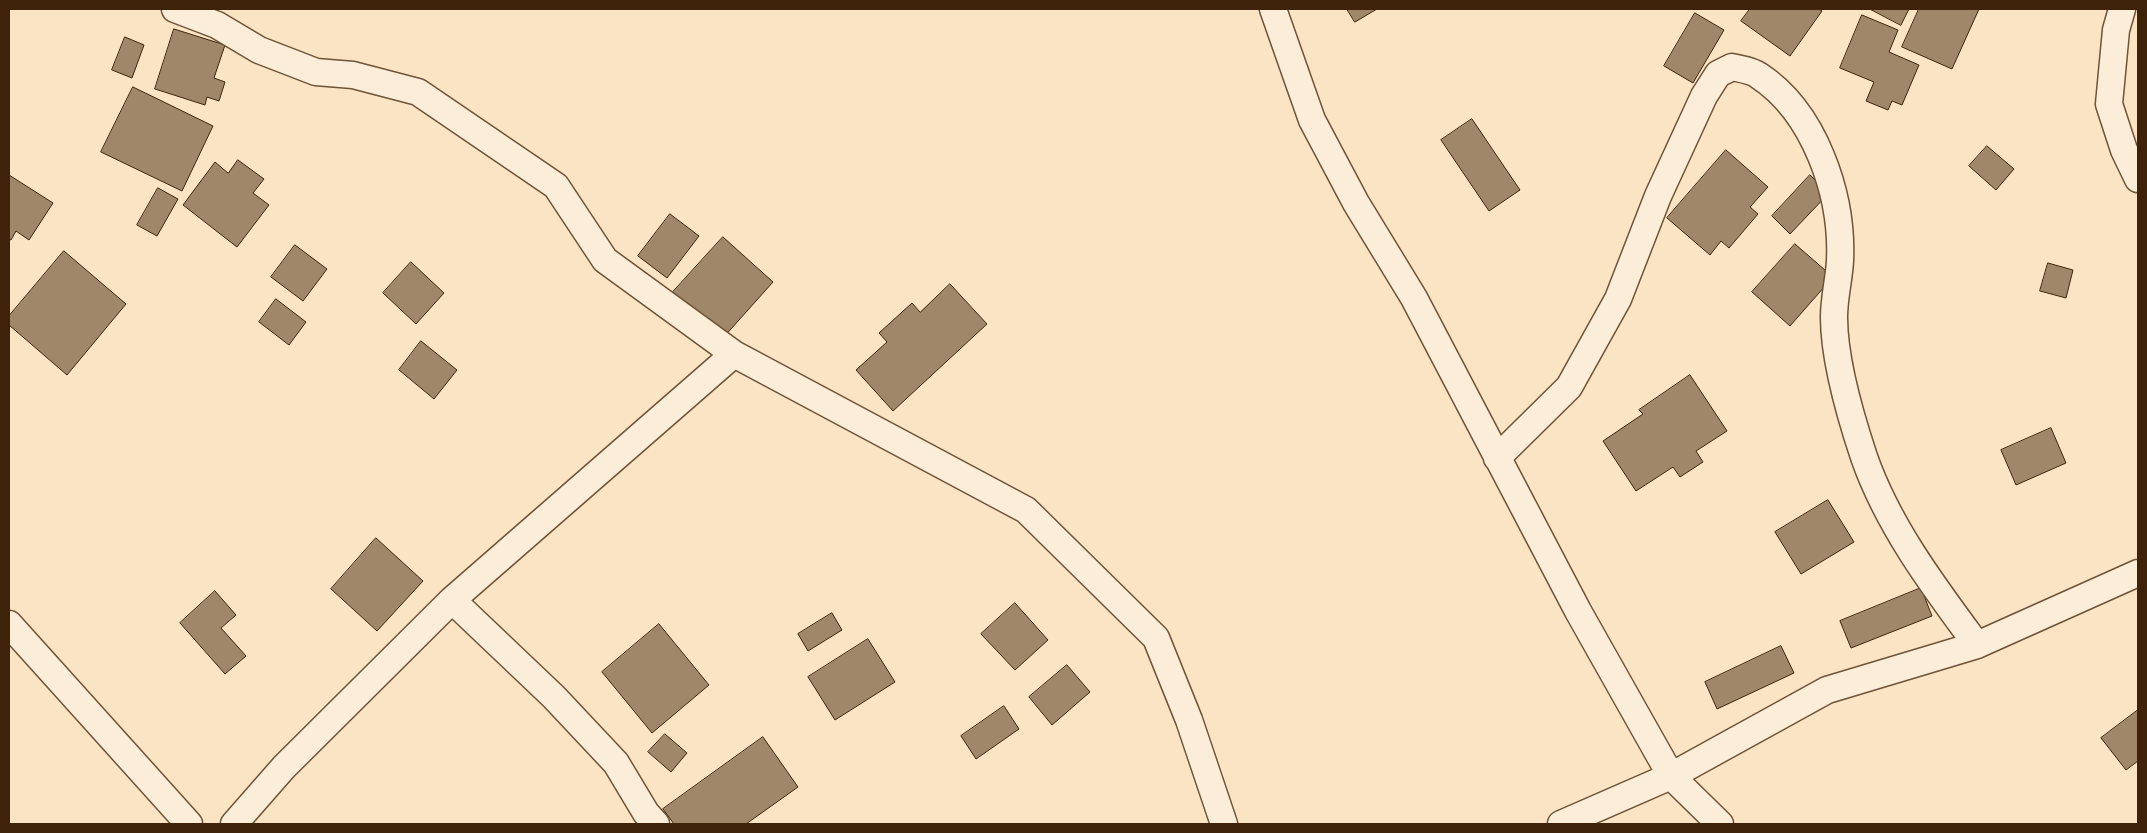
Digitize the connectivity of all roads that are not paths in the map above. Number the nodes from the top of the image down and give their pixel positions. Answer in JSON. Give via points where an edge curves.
{"nodes":[{"id":1,"x":175,"y":9,"type":"edge"},
{"id":2,"x":1273,"y":9,"type":"edge"},
{"id":3,"x":2122,"y":9,"type":"edge"},
{"id":4,"x":2138,"y":179,"type":"edge"},
{"id":5,"x":734,"y":354,"type":"junction"},
{"id":6,"x":1497,"y":458,"type":"junction"},
{"id":7,"x":2138,"y":572,"type":"edge"},
{"id":8,"x":452,"y":600,"type":"junction"},
{"id":9,"x":9,"y":624,"type":"edge"},
{"id":10,"x":1977,"y":645,"type":"junction"},
{"id":11,"x":1671,"y":776,"type":"junction"},
{"id":12,"x":189,"y":824,"type":"edge"},
{"id":13,"x":234,"y":824,"type":"edge"},
{"id":14,"x":656,"y":824,"type":"edge"},
{"id":15,"x":1224,"y":824,"type":"edge"},
{"id":16,"x":1561,"y":824,"type":"edge"},
{"id":17,"x":1720,"y":824,"type":"edge"}],
"edges":[{"from":1,"to":5,"type":"street","via":[[217,25],[259,50],[316,72],[353,75],[418,92],[556,186],[606,260]]},
{"from":2,"to":6,"type":"street","via":[[1312,120],[1356,203],[1414,298]]},
{"from":3,"to":4,"type":"street","via":[[2116,30],[2109,104],[2124,150]]},
{"from":5,"to":8,"type":"street"},
{"from":5,"to":15,"type":"street","via":[[1026,510],[1156,638],[1189,720]]},
{"from":6,"to":10,"type":"street","via":[[1569,387],[1618,299],[1658,196],[1704,96],[1718,74],[1732,67],[1756,74],[1790,101],[1817,147],[1830,178],[1838,210],[1840,260],[1834,316],[1837,360],[1865,458],[1889,513],[1933,586]]},
{"from":6,"to":11,"type":"street"},
{"from":7,"to":10,"type":"street"},
{"from":8,"to":13,"type":"street","via":[[284,767]]},
{"from":8,"to":14,"type":"street","via":[[554,697],[616,764]]},
{"from":9,"to":12,"type":"street"},
{"from":10,"to":11,"type":"street","via":[[1826,690]]},
{"from":11,"to":16,"type":"street"},
{"from":11,"to":17,"type":"street"}]}
